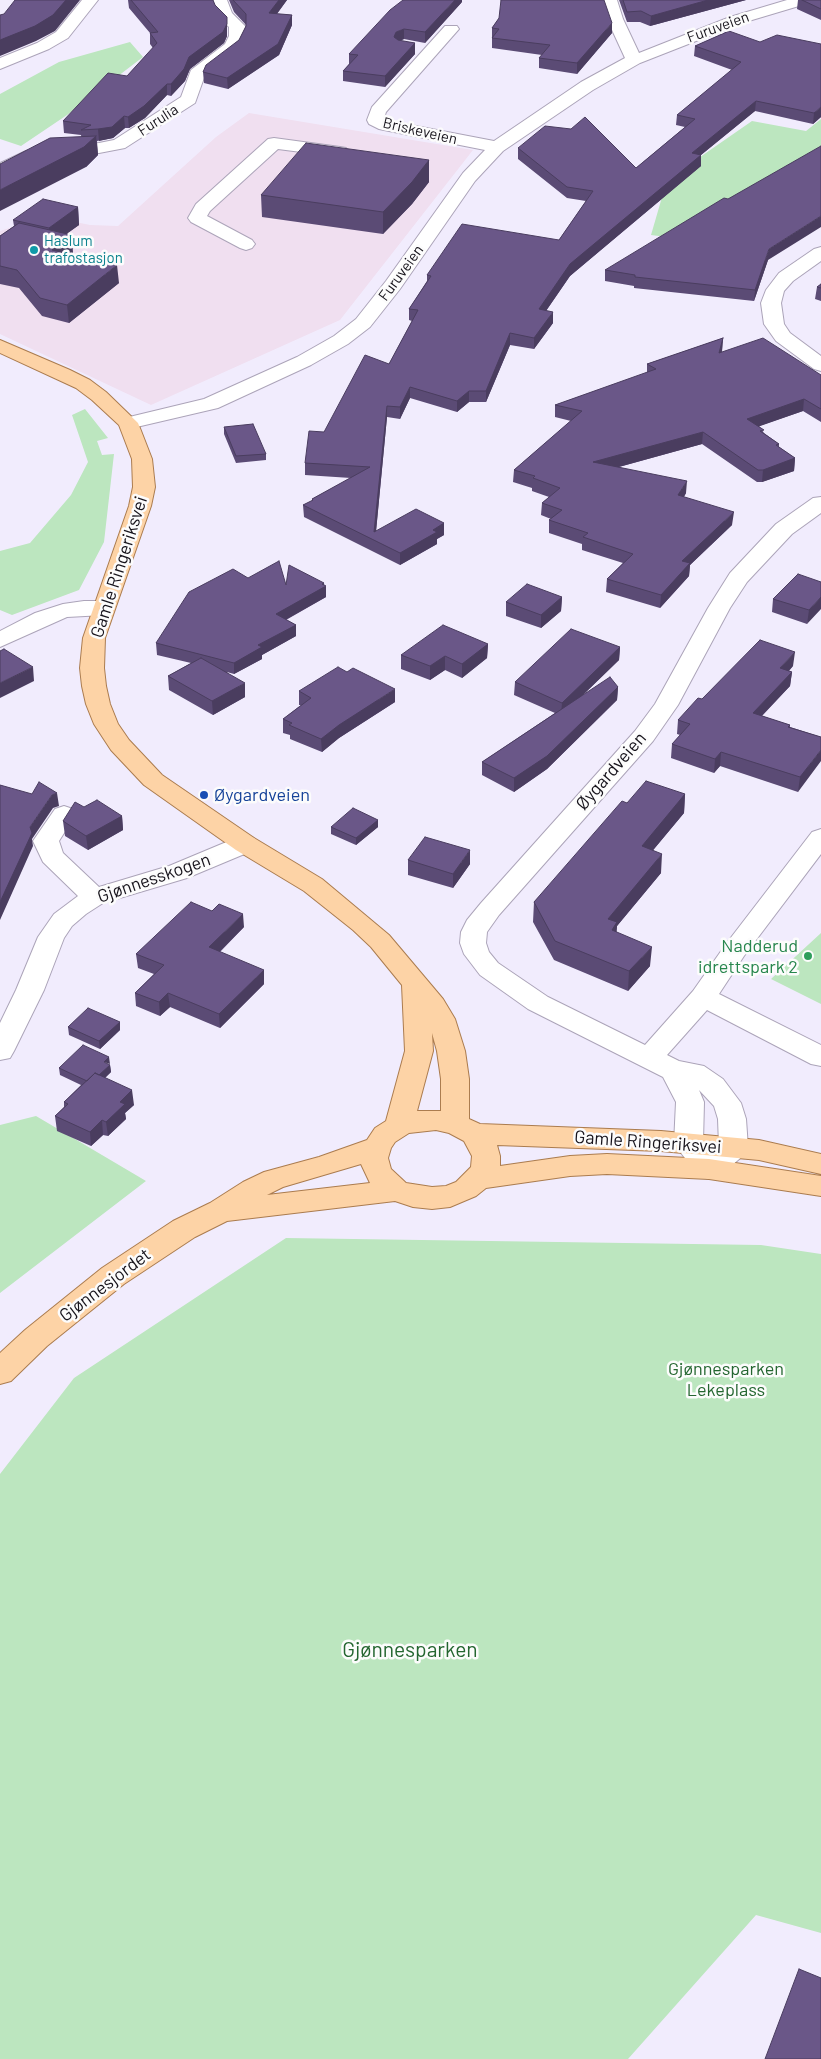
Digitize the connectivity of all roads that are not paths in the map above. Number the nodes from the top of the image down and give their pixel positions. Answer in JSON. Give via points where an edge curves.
{"nodes":[{"id":1,"x":90,"y":0,"type":"edge"},
{"id":2,"x":219,"y":0,"type":"edge"},
{"id":3,"x":609,"y":0,"type":"edge"},
{"id":4,"x":804,"y":0,"type":"edge"},
{"id":5,"x":451,"y":29,"type":"dead end"},
{"id":6,"x":414,"y":47,"type":"edge"},
{"id":7,"x":433,"y":50,"type":"junction"},
{"id":8,"x":634,"y":60,"type":"junction"},
{"id":9,"x":0,"y":64,"type":"edge"},
{"id":10,"x":497,"y":147,"type":"junction"},
{"id":11,"x":8,"y":149,"type":"dead end"},
{"id":12,"x":354,"y":154,"type":"edge"},
{"id":13,"x":32,"y":155,"type":"junction"},
{"id":14,"x":0,"y":170,"type":"edge"},
{"id":15,"x":246,"y":244,"type":"dead end"},
{"id":16,"x":821,"y":253,"type":"edge"},
{"id":17,"x":0,"y":346,"type":"edge"},
{"id":18,"x":821,"y":365,"type":"edge"},
{"id":19,"x":128,"y":423,"type":"junction"},
{"id":20,"x":821,"y":503,"type":"edge"},
{"id":21,"x":104,"y":608,"type":"junction"},
{"id":22,"x":0,"y":640,"type":"edge"},
{"id":23,"x":64,"y":814,"type":"dead end"},
{"id":24,"x":821,"y":838,"type":"edge"},
{"id":25,"x":246,"y":844,"type":"junction"},
{"id":26,"x":94,"y":897,"type":"junction"},
{"id":27,"x":415,"y":986,"type":"junction"},
{"id":28,"x":703,"y":996,"type":"junction"},
{"id":29,"x":0,"y":1051,"type":"edge"},
{"id":30,"x":821,"y":1057,"type":"edge"},
{"id":31,"x":661,"y":1064,"type":"junction"},
{"id":32,"x":399,"y":1126,"type":"junction"},
{"id":33,"x":464,"y":1129,"type":"junction"},
{"id":34,"x":688,"y":1144,"type":"junction"},
{"id":35,"x":377,"y":1147,"type":"junction"},
{"id":36,"x":734,"y":1148,"type":"junction"},
{"id":37,"x":821,"y":1164,"type":"edge"},
{"id":38,"x":709,"y":1169,"type":"junction"},
{"id":39,"x":478,"y":1179,"type":"junction"},
{"id":40,"x":821,"y":1186,"type":"edge"},
{"id":41,"x":396,"y":1190,"type":"junction"},
{"id":42,"x":220,"y":1211,"type":"junction"},
{"id":43,"x":0,"y":1372,"type":"edge"}],
"edges":[{"from":1,"to":9,"type":"street","via":[[58,38]]},
{"from":2,"to":13,"type":"street","name":"Furulia","via":[[225,15],[238,26],[237,36],[232,47],[197,74],[189,99],[119,144]]},
{"from":3,"to":8,"type":"street"},
{"from":4,"to":8,"type":"street","name":"Furuveien","via":[[736,20]]},
{"from":5,"to":7,"type":"street","name":"Briskeveien"},
{"from":6,"to":7,"type":"street"},
{"from":7,"to":10,"type":"street","name":"Briskeveien","via":[[378,111],[375,120],[385,125]]},
{"from":8,"to":10,"type":"street","name":"Furuveien","via":[[587,86]]},
{"from":10,"to":19,"type":"street","name":"Furuveien","via":[[469,177],[363,323],[341,340],[211,404]]},
{"from":11,"to":13,"type":"street","name":"Furulia"},
{"from":12,"to":15,"type":"street","via":[[274,143],[202,208],[196,218]]},
{"from":13,"to":14,"type":"street","name":"Furulia"},
{"from":16,"to":18,"type":"street","via":[[786,277],[775,290],[771,303],[774,324],[783,337]]},
{"from":17,"to":19,"type":"main road","name":"Gamle Ringeriksvei","via":[[83,384]]},
{"from":19,"to":21,"type":"main road","name":"Gamle Ringeriksvei","via":[[142,459],[144,487],[128,546]]},
{"from":20,"to":31,"type":"street","name":"Øygardveien","via":[[784,529],[738,578],[666,705],[644,736],[490,909],[474,932],[477,954],[489,969],[508,983],[538,1003]]},
{"from":21,"to":22,"type":"street","via":[[84,608],[43,618]]},
{"from":21,"to":25,"type":"main road","name":"Gamle Ringeriksvei","via":[[94,638],[92,668],[98,704],[106,724],[120,746],[153,780]]},
{"from":23,"to":26,"type":"street","via":[[46,841],[52,856]]},
{"from":24,"to":28,"type":"street","via":[[734,950]]},
{"from":25,"to":26,"type":"street","name":"Gjønnesskogen","via":[[178,872]]},
{"from":25,"to":27,"type":"main road","name":"Gamle Ringeriksvei","via":[[337,903],[380,941]]},
{"from":26,"to":29,"type":"street","name":"Gjønnesskogen","via":[[63,920],[51,937]]},
{"from":27,"to":32,"type":"main road","via":[[419,1051]]},
{"from":27,"to":33,"type":"main road","name":"Gamle Ringeriksvei","via":[[433,1005],[441,1020],[451,1051]]},
{"from":28,"to":30,"type":"street"},
{"from":28,"to":31,"type":"street"},
{"from":31,"to":34,"type":"street","via":[[684,1088],[690,1102]]},
{"from":31,"to":36,"type":"street","name":"Øygardveien","via":[[694,1072],[714,1086],[727,1103]]},
{"from":32,"to":33,"type":"main road","via":[[416,1120],[436,1120]]},
{"from":32,"to":35,"type":"main road","via":[[385,1135]]},
{"from":33,"to":34,"type":"main road","name":"Gamle Ringeriksvei"},
{"from":33,"to":39,"type":"main road","via":[[482,1144],[486,1156],[485,1168]]},
{"from":34,"to":36,"type":"main road","name":"Gamle Ringeriksvei"},
{"from":34,"to":38,"type":"street"},
{"from":35,"to":41,"type":"main road","via":[[374,1158],[377,1170],[384,1181]]},
{"from":35,"to":42,"type":"main road","name":"Gjønnesjordet","via":[[274,1179]]},
{"from":36,"to":37,"type":"main road","name":"Gamle Ringeriksvei","via":[[759,1150]]},
{"from":36,"to":38,"type":"street"},
{"from":38,"to":39,"type":"main road","name":"Gamle Ringeriksvei","via":[[607,1164]]},
{"from":38,"to":40,"type":"main road","name":"Gamle Ringeriksvei"},
{"from":39,"to":41,"type":"main road","via":[[450,1196],[413,1196]]},
{"from":41,"to":42,"type":"main road","name":"Gjønnesjordet"},
{"from":42,"to":43,"type":"main road","name":"Gjønnesjordet","via":[[184,1229],[113,1276],[36,1338]]}]}
